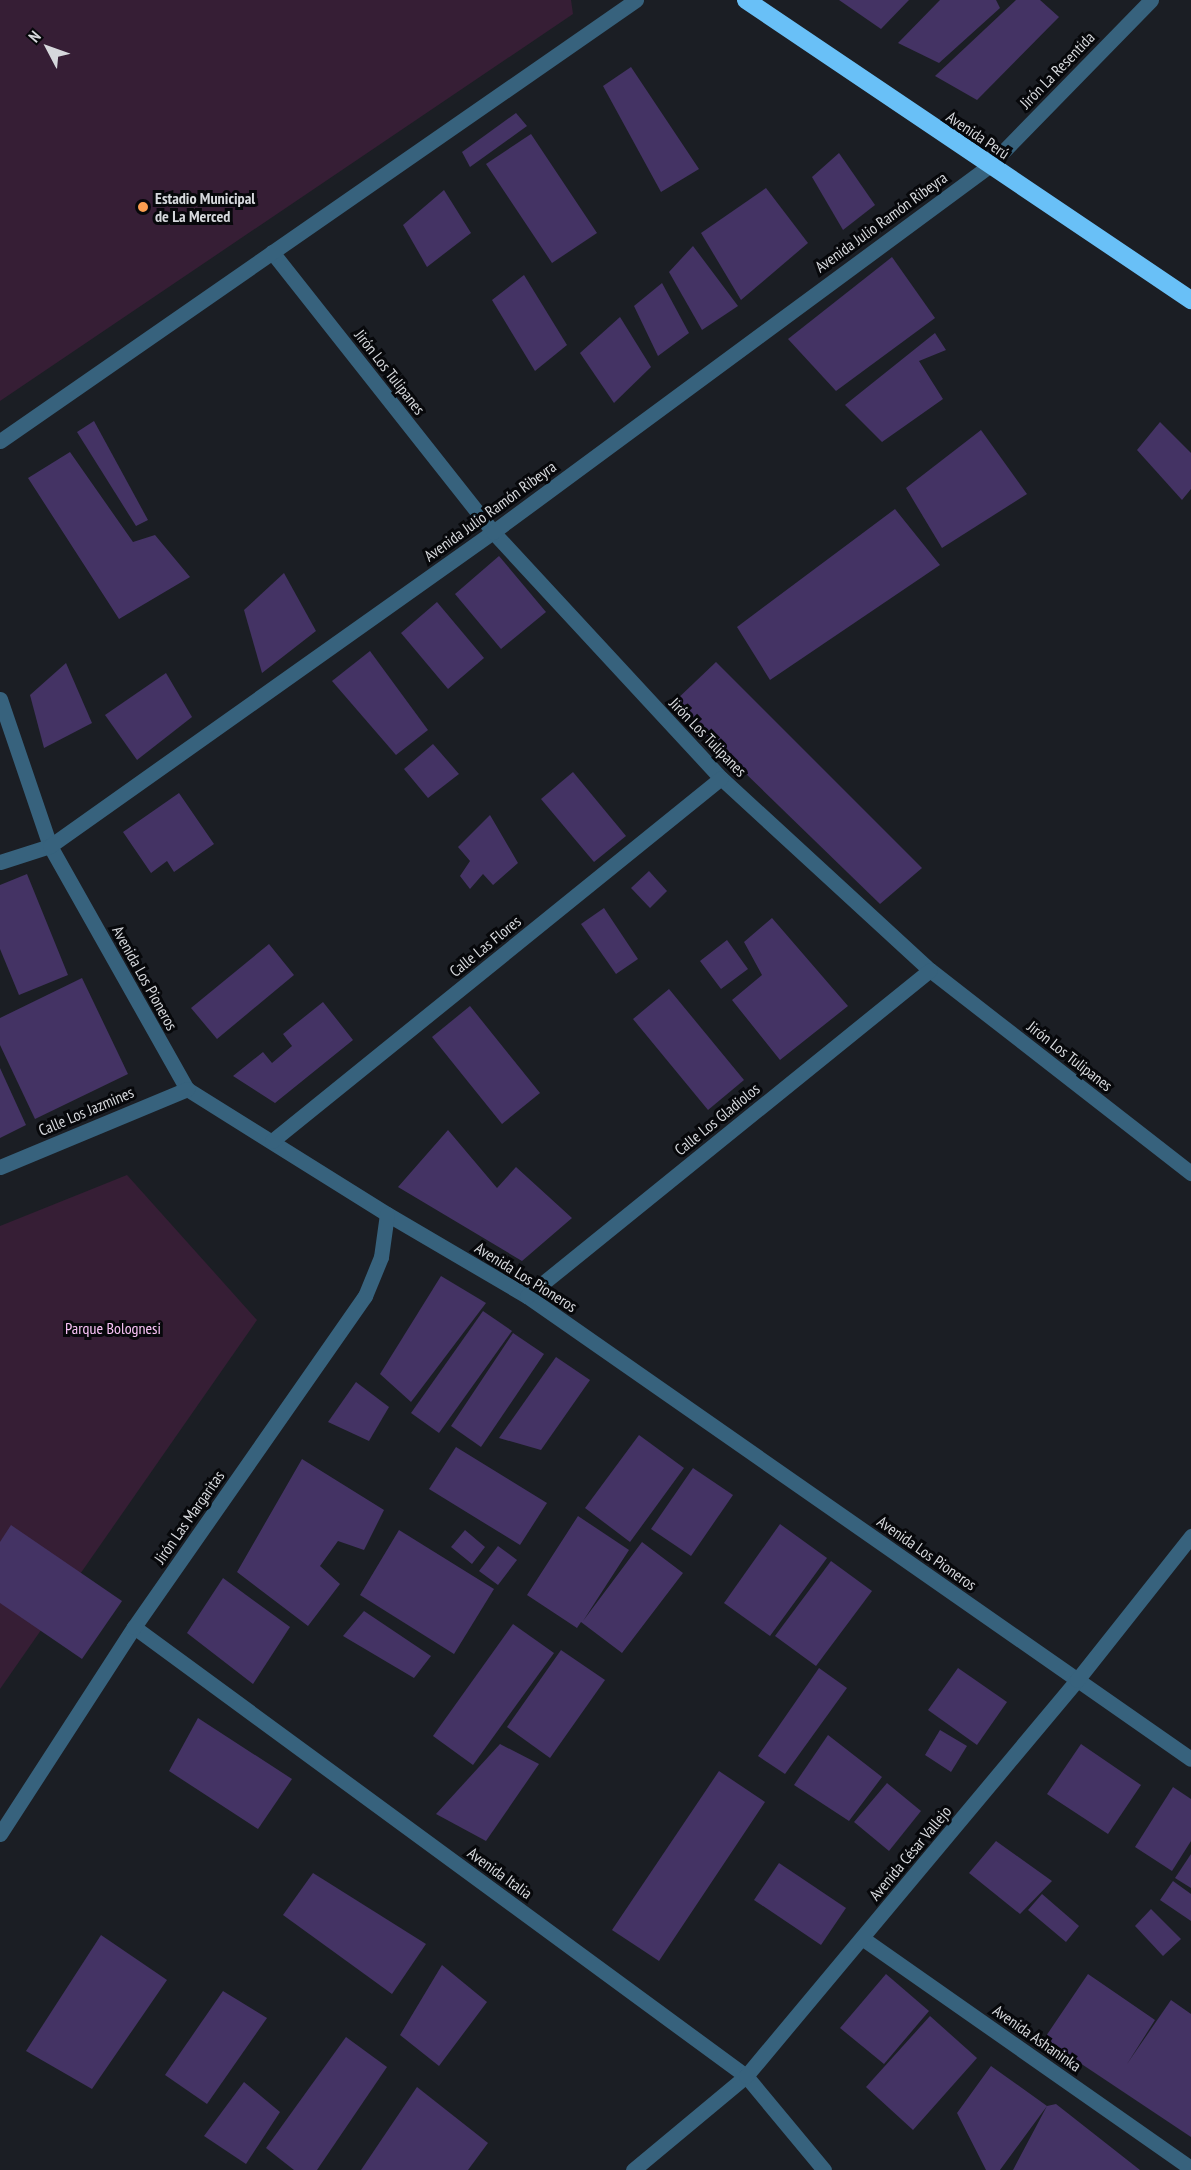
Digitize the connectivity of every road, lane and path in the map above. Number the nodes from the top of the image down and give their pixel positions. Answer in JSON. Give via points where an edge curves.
{"nodes":[{"id":1,"x":636,"y":0,"type":"edge"},
{"id":2,"x":746,"y":0,"type":"edge"},
{"id":3,"x":1151,"y":0,"type":"edge"},
{"id":4,"x":989,"y":166,"type":"junction"},
{"id":5,"x":272,"y":252,"type":"junction"},
{"id":6,"x":1191,"y":300,"type":"edge"},
{"id":7,"x":0,"y":441,"type":"edge"},
{"id":8,"x":493,"y":532,"type":"junction"},
{"id":9,"x":0,"y":699,"type":"edge"},
{"id":10,"x":721,"y":778,"type":"junction"},
{"id":11,"x":50,"y":846,"type":"junction"},
{"id":12,"x":0,"y":862,"type":"edge"},
{"id":13,"x":930,"y":970,"type":"junction"},
{"id":14,"x":187,"y":1089,"type":"junction"},
{"id":15,"x":272,"y":1141,"type":"junction"},
{"id":16,"x":0,"y":1167,"type":"edge"},
{"id":17,"x":1191,"y":1173,"type":"edge"},
{"id":18,"x":387,"y":1214,"type":"junction"},
{"id":19,"x":527,"y":1296,"type":"junction"},
{"id":20,"x":1191,"y":1536,"type":"edge"},
{"id":21,"x":134,"y":1627,"type":"junction"},
{"id":22,"x":1077,"y":1680,"type":"junction"},
{"id":23,"x":1191,"y":1759,"type":"edge"},
{"id":24,"x":0,"y":1834,"type":"edge"},
{"id":25,"x":862,"y":1938,"type":"junction"},
{"id":26,"x":746,"y":2076,"type":"junction"},
{"id":27,"x":1191,"y":2168,"type":"edge"},
{"id":28,"x":633,"y":2170,"type":"edge"},
{"id":29,"x":824,"y":2170,"type":"edge"}],
"edges":[{"from":1,"to":5,"type":"street"},
{"from":2,"to":4,"type":"highway","name":"Avenida Perú"},
{"from":3,"to":4,"type":"street","name":"Jirón La Resentida"},
{"from":4,"to":6,"type":"highway","name":"Avenida Perú"},
{"from":4,"to":8,"type":"street","name":"Avenida Julio Ramón Ribeyra"},
{"from":5,"to":7,"type":"street"},
{"from":5,"to":8,"type":"street","name":"Jirón Los Tulipanes"},
{"from":8,"to":10,"type":"street","name":"Jirón Los Tulipanes"},
{"from":8,"to":11,"type":"street","name":"Avenida Julio Ramón Ribeyra"},
{"from":9,"to":11,"type":"street","name":"Avenida Los Pioneros"},
{"from":10,"to":13,"type":"street","name":"Jirón Los Tulipanes"},
{"from":10,"to":15,"type":"street","name":"Calle Las Flores"},
{"from":11,"to":12,"type":"street","name":"Avenida Julio Ramón Ribeyra"},
{"from":11,"to":14,"type":"street","name":"Avenida Los Pioneros"},
{"from":13,"to":17,"type":"street","name":"Jirón Los Tulipanes"},
{"from":13,"to":19,"type":"street","name":"Calle Los Gladiolos"},
{"from":14,"to":15,"type":"street","name":"Avenida Los Pioneros"},
{"from":14,"to":16,"type":"street","name":"Calle Los Jazmines"},
{"from":15,"to":18,"type":"street","name":"Avenida Los Pioneros"},
{"from":18,"to":19,"type":"street","name":"Avenida Los Pioneros"},
{"from":18,"to":21,"type":"street","name":"Jirón Las Margaritas","via":[[381,1257],[365,1296]]},
{"from":19,"to":22,"type":"street","name":"Avenida Los Pioneros"},
{"from":20,"to":22,"type":"street","name":"Avenida César Vallejo"},
{"from":21,"to":24,"type":"street","name":"Jirón Las Margaritas"},
{"from":21,"to":26,"type":"street","name":"Avenida Italia"},
{"from":22,"to":23,"type":"street","name":"Avenida Los Pioneros"},
{"from":22,"to":25,"type":"street","name":"Avenida César Vallejo"},
{"from":25,"to":26,"type":"street","name":"Avenida César Vallejo"},
{"from":25,"to":27,"type":"street","name":"Avenida Ashaninka"},
{"from":26,"to":28,"type":"street","name":"Avenida César Vallejo"},
{"from":26,"to":29,"type":"street","name":"Avenida Italia"}]}
